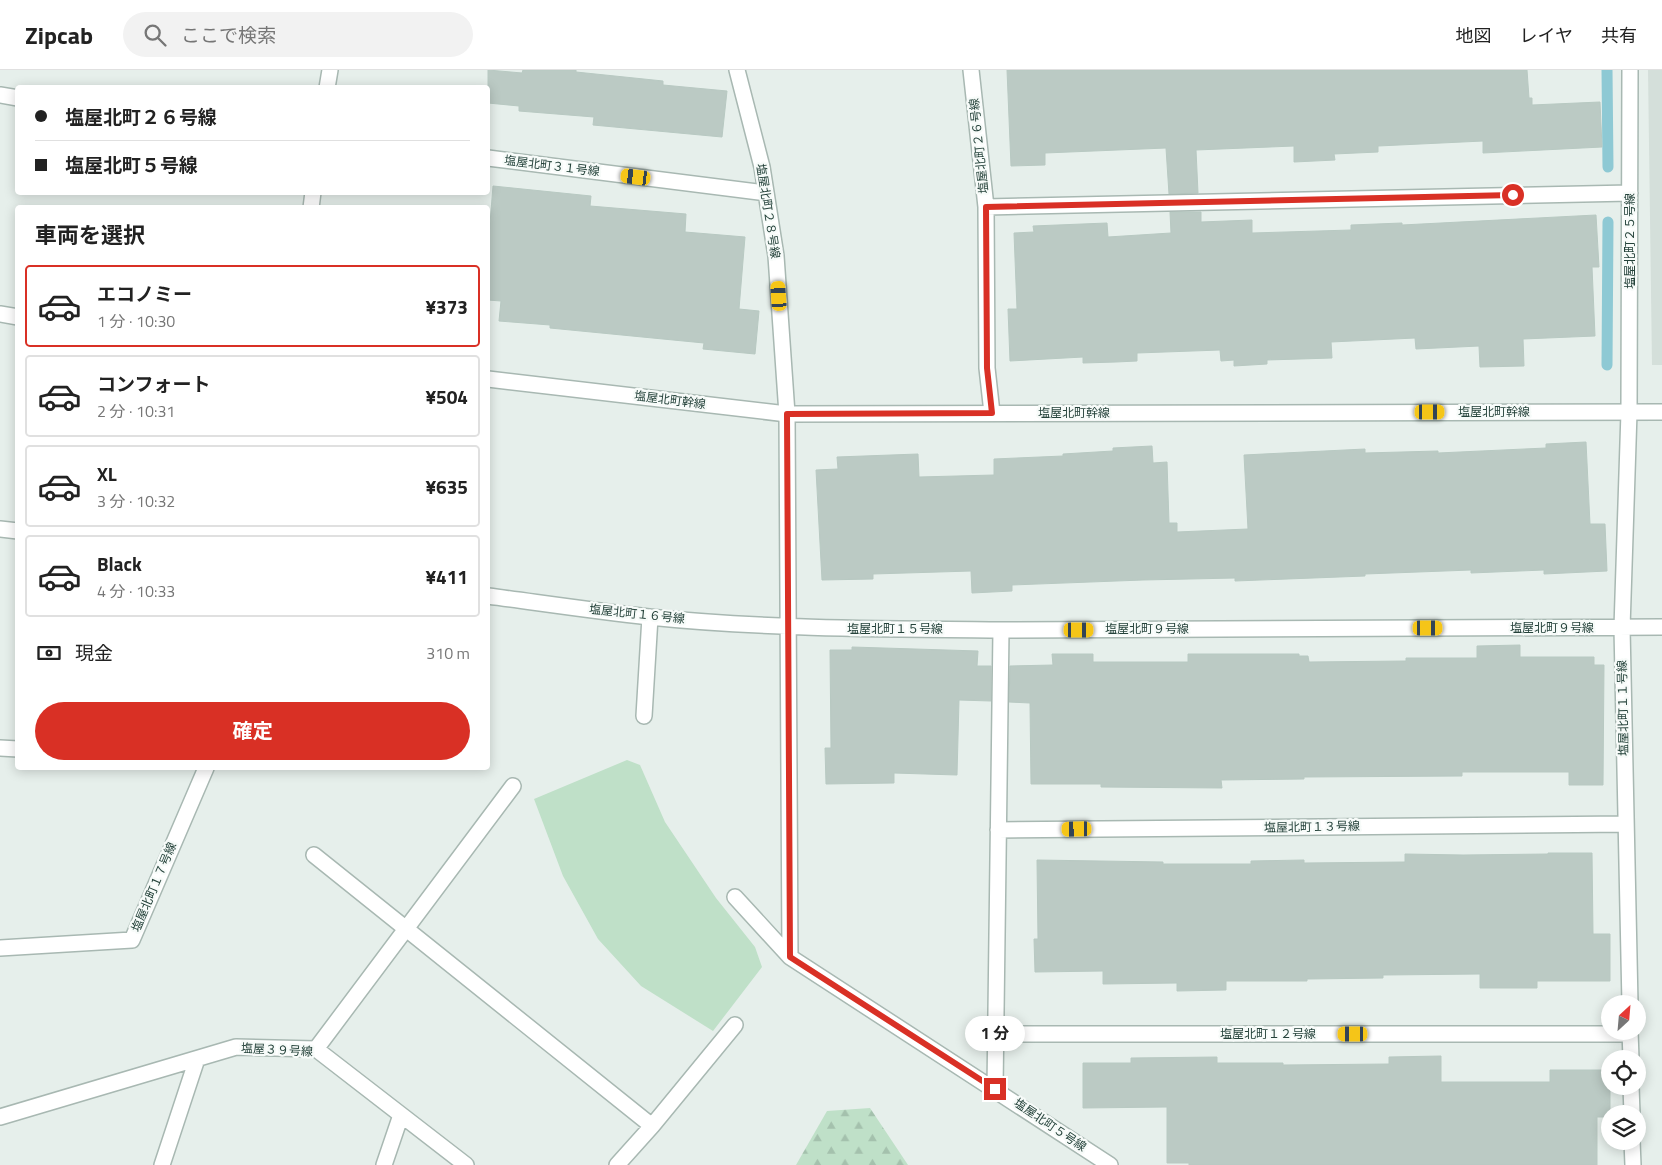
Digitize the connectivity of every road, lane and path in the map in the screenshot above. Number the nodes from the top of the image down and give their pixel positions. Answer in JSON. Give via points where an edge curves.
{"nodes":[{"id":1,"x":330,"y":70,"type":"edge"},
{"id":2,"x":737,"y":70,"type":"edge"},
{"id":3,"x":971,"y":70,"type":"edge"},
{"id":4,"x":1630,"y":70,"type":"edge"},
{"id":5,"x":328,"y":85,"type":"edge"},
{"id":6,"x":0,"y":95,"type":"edge"},
{"id":7,"x":15,"y":98,"type":"edge"},
{"id":8,"x":490,"y":158,"type":"edge"},
{"id":9,"x":766,"y":193,"type":"junction"},
{"id":10,"x":1630,"y":193,"type":"junction"},
{"id":11,"x":986,"y":207,"type":"junction"},
{"id":12,"x":0,"y":314,"type":"edge"},
{"id":13,"x":15,"y":316,"type":"edge"},
{"id":14,"x":490,"y":379,"type":"edge"},
{"id":15,"x":1629,"y":412,"type":"junction"},
{"id":16,"x":1662,"y":412,"type":"edge"},
{"id":17,"x":992,"y":413,"type":"junction"},
{"id":18,"x":787,"y":414,"type":"junction"},
{"id":19,"x":0,"y":529,"type":"edge"},
{"id":20,"x":15,"y":531,"type":"edge"},
{"id":21,"x":490,"y":596,"type":"edge"},
{"id":22,"x":650,"y":617,"type":"junction"},
{"id":23,"x":788,"y":626,"type":"junction"},
{"id":24,"x":1662,"y":627,"type":"edge"},
{"id":25,"x":1622,"y":628,"type":"junction"},
{"id":26,"x":1001,"y":630,"type":"junction"},
{"id":27,"x":644,"y":716,"type":"dead end"},
{"id":28,"x":0,"y":748,"type":"edge"},
{"id":29,"x":15,"y":749,"type":"edge"},
{"id":30,"x":205,"y":770,"type":"edge"},
{"id":31,"x":513,"y":786,"type":"dead end"},
{"id":32,"x":1626,"y":824,"type":"junction"},
{"id":33,"x":998,"y":830,"type":"junction"},
{"id":34,"x":314,"y":855,"type":"dead end"},
{"id":35,"x":735,"y":897,"type":"dead end"},
{"id":36,"x":406,"y":929,"type":"junction"},
{"id":37,"x":0,"y":948,"type":"edge"},
{"id":38,"x":790,"y":957,"type":"junction"},
{"id":39,"x":1630,"y":995,"type":"edge"},
{"id":40,"x":735,"y":1025,"type":"dead end"},
{"id":41,"x":1601,"y":1032,"type":"edge"},
{"id":42,"x":996,"y":1034,"type":"junction"},
{"id":43,"x":316,"y":1049,"type":"junction"},
{"id":44,"x":197,"y":1060,"type":"junction"},
{"id":45,"x":995,"y":1089,"type":"junction"},
{"id":46,"x":401,"y":1115,"type":"junction"},
{"id":47,"x":0,"y":1117,"type":"edge"},
{"id":48,"x":652,"y":1126,"type":"junction"},
{"id":49,"x":1632,"y":1150,"type":"edge"},
{"id":50,"x":162,"y":1165,"type":"edge"},
{"id":51,"x":384,"y":1165,"type":"edge"},
{"id":52,"x":466,"y":1165,"type":"edge"},
{"id":53,"x":618,"y":1165,"type":"edge"},
{"id":54,"x":1110,"y":1165,"type":"edge"},
{"id":55,"x":1633,"y":1165,"type":"edge"}],
"edges":[{"from":1,"to":5,"type":"street"},
{"from":2,"to":9,"type":"street","name":"塩屋北町２８号線"},
{"from":3,"to":11,"type":"street","name":"塩屋北町２６号線"},
{"from":4,"to":10,"type":"street","name":"塩屋北町２５号線"},
{"from":6,"to":7,"type":"street"},
{"from":8,"to":9,"type":"street","name":"塩屋北町３１号線"},
{"from":9,"to":18,"type":"street","name":"塩屋北町２８号線","via":[[776,256]]},
{"from":10,"to":11,"type":"street","name":"塩屋北町２６号線"},
{"from":10,"to":15,"type":"street","name":"塩屋北町２５号線"},
{"from":11,"to":17,"type":"street","via":[[987,368]]},
{"from":12,"to":13,"type":"street"},
{"from":14,"to":18,"type":"street","name":"塩屋北町幹線"},
{"from":15,"to":16,"type":"street","name":"塩屋北町幹線"},
{"from":15,"to":17,"type":"street","name":"塩屋北町幹線"},
{"from":15,"to":25,"type":"street","name":"塩屋北町１１号線"},
{"from":17,"to":18,"type":"street","name":"塩屋北町幹線"},
{"from":18,"to":23,"type":"street"},
{"from":19,"to":20,"type":"street"},
{"from":21,"to":22,"type":"street","name":"塩屋北町１６号線"},
{"from":22,"to":23,"type":"street","name":"塩屋北町１６号線"},
{"from":22,"to":27,"type":"street"},
{"from":23,"to":26,"type":"street","name":"塩屋北町１５号線"},
{"from":23,"to":38,"type":"street"},
{"from":24,"to":25,"type":"street","name":"塩屋北町９号線"},
{"from":25,"to":26,"type":"street","name":"塩屋北町９号線"},
{"from":25,"to":32,"type":"street","name":"塩屋北町１１号線"},
{"from":26,"to":33,"type":"street"},
{"from":28,"to":29,"type":"street"},
{"from":30,"to":37,"type":"street","name":"塩屋北町１７号線","via":[[132,940]]},
{"from":31,"to":36,"type":"street"},
{"from":32,"to":33,"type":"street","name":"塩屋北町１３号線"},
{"from":32,"to":39,"type":"street","name":"塩屋北町１１号線"},
{"from":33,"to":42,"type":"street"},
{"from":34,"to":36,"type":"street"},
{"from":35,"to":38,"type":"street","name":"塩屋北町５号線"},
{"from":36,"to":43,"type":"street"},
{"from":36,"to":48,"type":"street"},
{"from":38,"to":45,"type":"street","name":"塩屋北町５号線"},
{"from":40,"to":48,"type":"street"},
{"from":41,"to":42,"type":"street","name":"塩屋北町１２号線"},
{"from":42,"to":45,"type":"street"},
{"from":43,"to":44,"type":"street","name":"塩屋３９号線","via":[[236,1048]]},
{"from":43,"to":46,"type":"street","name":"塩屋３９号線"},
{"from":44,"to":47,"type":"street","name":"塩屋３９号線"},
{"from":44,"to":50,"type":"street"},
{"from":45,"to":54,"type":"street","name":"塩屋北町５号線"},
{"from":46,"to":51,"type":"street"},
{"from":46,"to":52,"type":"street","name":"塩屋３９号線"},
{"from":48,"to":53,"type":"street"},
{"from":49,"to":55,"type":"street"}]}
